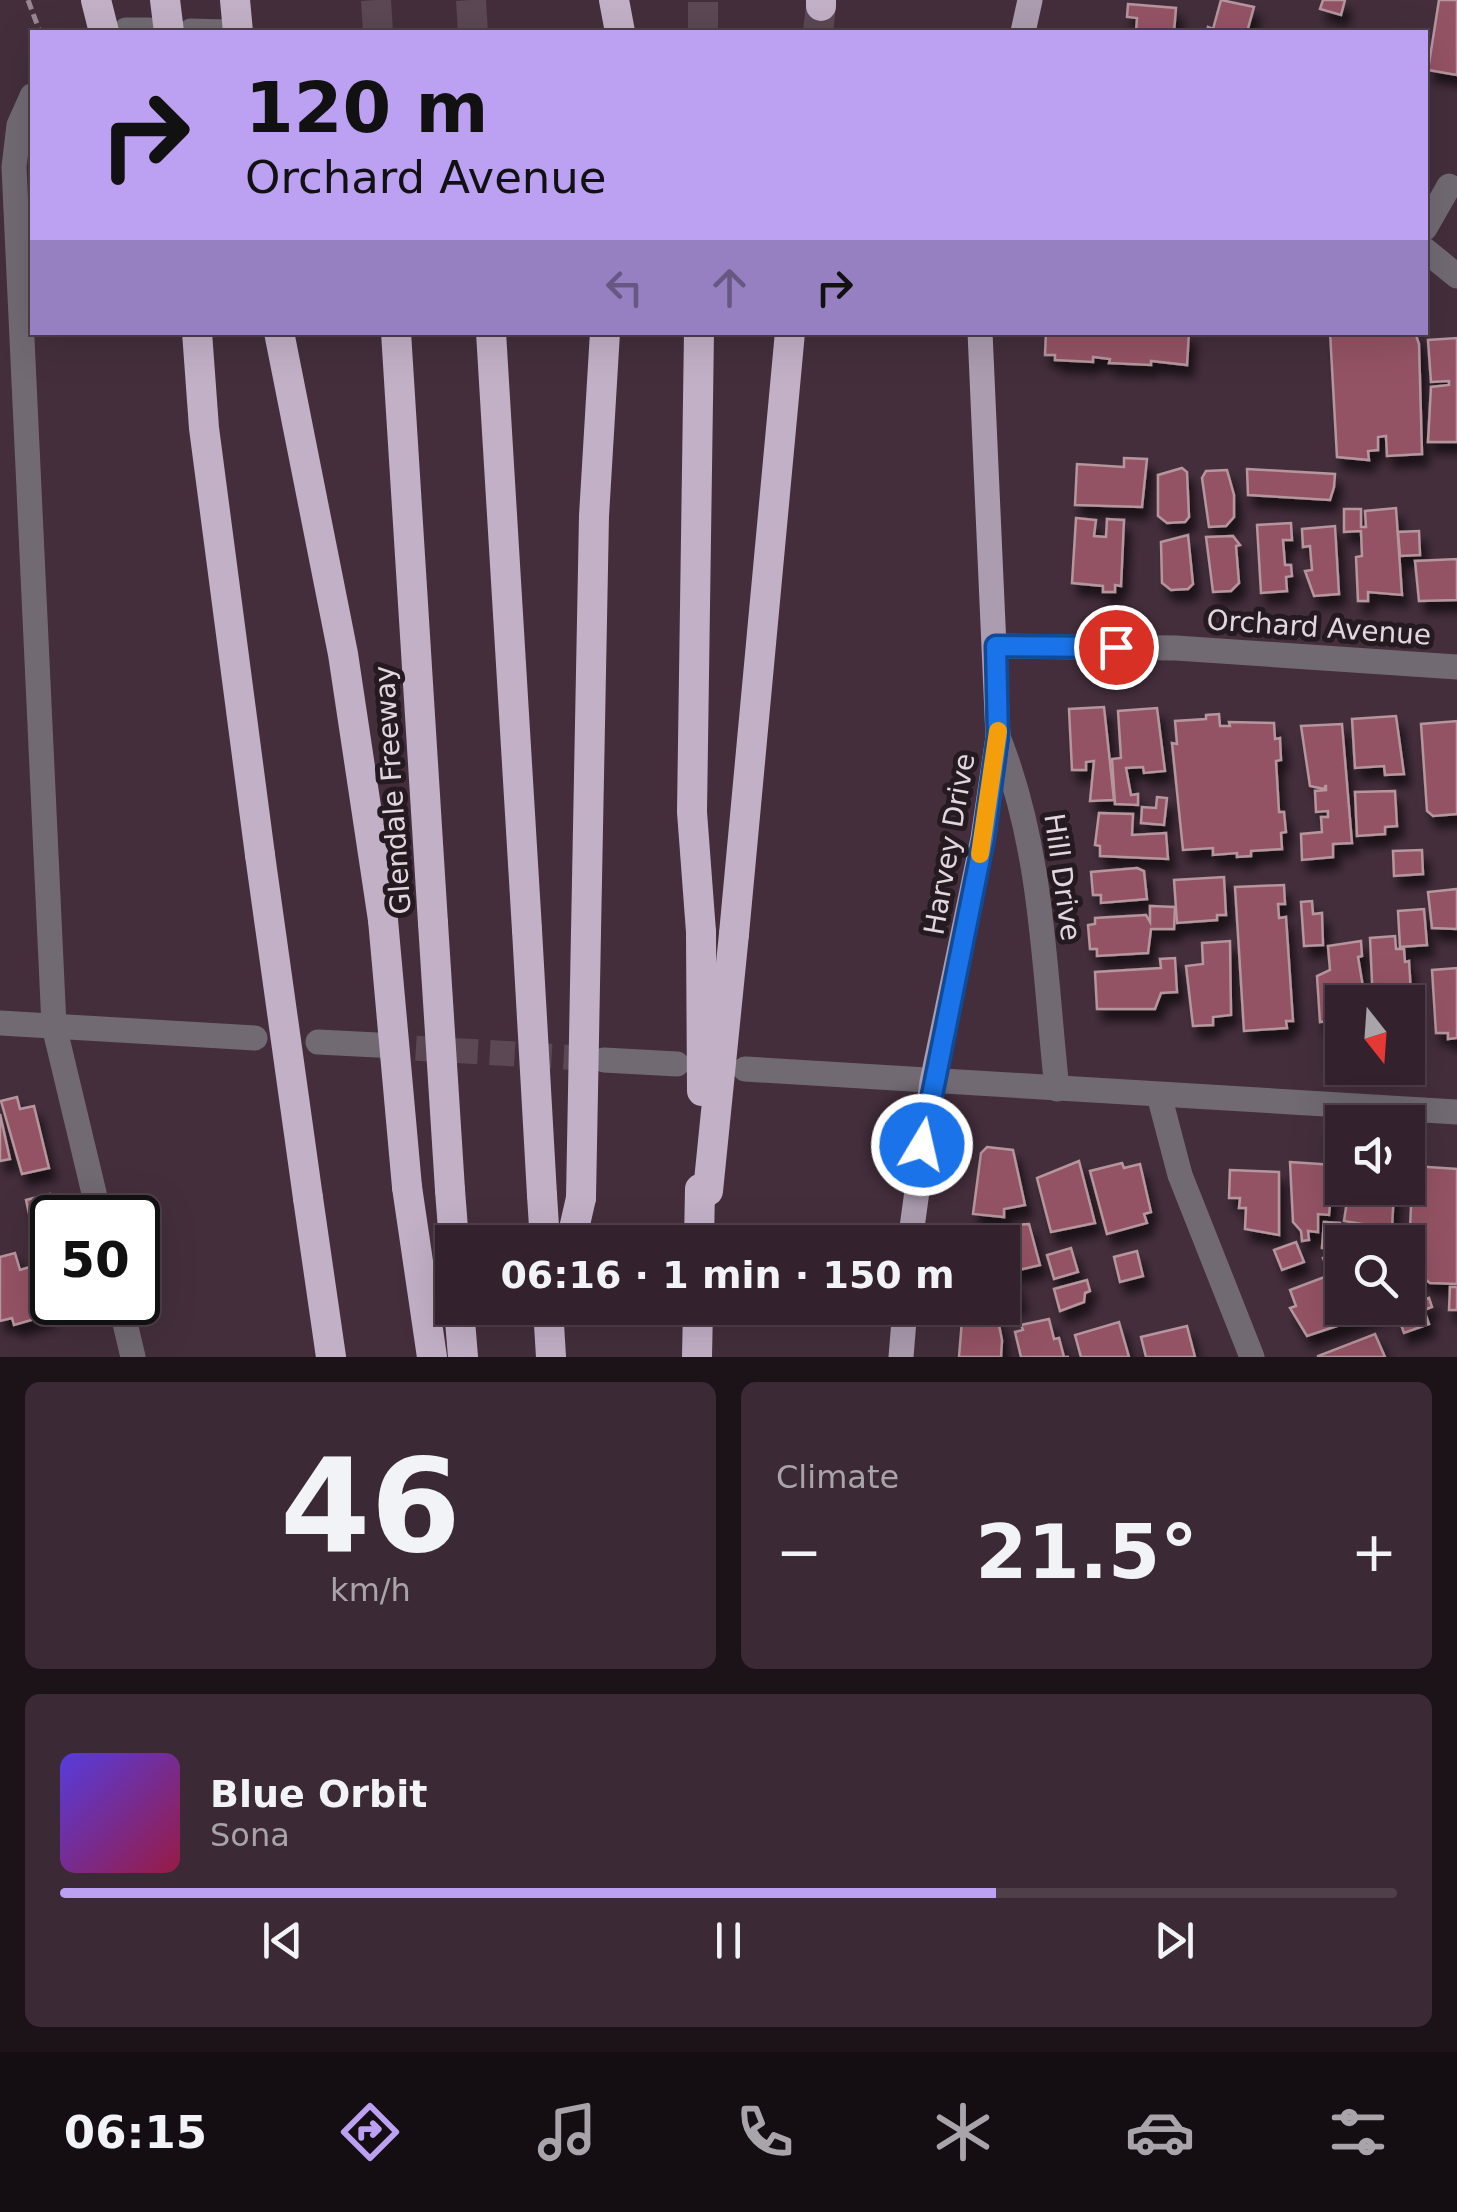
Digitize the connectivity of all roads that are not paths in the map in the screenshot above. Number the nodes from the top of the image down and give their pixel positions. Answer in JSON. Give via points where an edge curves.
{"nodes":[{"id":1,"x":96,"y":0,"type":"edge"},
{"id":2,"x":165,"y":0,"type":"edge"},
{"id":3,"x":235,"y":0,"type":"edge"},
{"id":4,"x":614,"y":0,"type":"edge"},
{"id":5,"x":1030,"y":0,"type":"edge"},
{"id":6,"x":136,"y":30,"type":"edge"},
{"id":7,"x":138,"y":30,"type":"edge"},
{"id":8,"x":238,"y":30,"type":"edge"},
{"id":9,"x":620,"y":30,"type":"edge"},
{"id":10,"x":1023,"y":30,"type":"edge"},
{"id":11,"x":30,"y":100,"type":"edge"},
{"id":12,"x":1449,"y":186,"type":"dead end"},
{"id":13,"x":1428,"y":223,"type":"edge"},
{"id":14,"x":1428,"y":252,"type":"edge"},
{"id":15,"x":1457,"y":276,"type":"edge"},
{"id":16,"x":181,"y":335,"type":"edge"},
{"id":17,"x":196,"y":335,"type":"edge"},
{"id":18,"x":280,"y":335,"type":"edge"},
{"id":19,"x":396,"y":335,"type":"edge"},
{"id":20,"x":491,"y":335,"type":"edge"},
{"id":21,"x":605,"y":335,"type":"edge"},
{"id":22,"x":699,"y":335,"type":"edge"},
{"id":23,"x":790,"y":335,"type":"edge"},
{"id":24,"x":980,"y":335,"type":"edge"},
{"id":25,"x":204,"y":428,"type":"junction"},
{"id":26,"x":996,"y":646,"type":"junction"},
{"id":27,"x":1457,"y":667,"type":"edge"},
{"id":28,"x":998,"y":737,"type":"junction"},
{"id":29,"x":0,"y":1023,"type":"edge"},
{"id":30,"x":54,"y":1026,"type":"junction"},
{"id":31,"x":255,"y":1038,"type":"dead end"},
{"id":32,"x":318,"y":1042,"type":"dead end"},
{"id":33,"x":377,"y":1046,"type":"tunnel mouth"},
{"id":34,"x":604,"y":1060,"type":"tunnel mouth"},
{"id":35,"x":677,"y":1064,"type":"dead end"},
{"id":36,"x":745,"y":1069,"type":"dead end"},
{"id":37,"x":932,"y":1082,"type":"junction"},
{"id":38,"x":1057,"y":1089,"type":"junction"},
{"id":39,"x":1159,"y":1096,"type":"junction"},
{"id":40,"x":1457,"y":1112,"type":"edge"},
{"id":41,"x":704,"y":1190,"type":"junction"},
{"id":42,"x":94,"y":1195,"type":"edge"},
{"id":43,"x":453,"y":1225,"type":"edge"},
{"id":44,"x":543,"y":1225,"type":"edge"},
{"id":45,"x":575,"y":1225,"type":"edge"},
{"id":46,"x":702,"y":1225,"type":"edge"},
{"id":47,"x":912,"y":1225,"type":"edge"},
{"id":48,"x":126,"y":1325,"type":"edge"},
{"id":49,"x":460,"y":1325,"type":"edge"},
{"id":50,"x":698,"y":1325,"type":"edge"},
{"id":51,"x":904,"y":1325,"type":"edge"},
{"id":52,"x":134,"y":1357,"type":"edge"},
{"id":53,"x":331,"y":1357,"type":"edge"},
{"id":54,"x":432,"y":1357,"type":"edge"},
{"id":55,"x":463,"y":1357,"type":"edge"},
{"id":56,"x":697,"y":1357,"type":"edge"},
{"id":57,"x":901,"y":1357,"type":"edge"},
{"id":58,"x":1252,"y":1357,"type":"edge"}],
"edges":[{"from":1,"to":6,"type":"highway"},
{"from":2,"to":7,"type":"highway","bridge":true},
{"from":3,"to":8,"type":"highway"},
{"from":4,"to":9,"type":"highway"},
{"from":5,"to":10,"type":"main road"},
{"from":11,"to":30,"type":"street","via":[[14,167]]},
{"from":12,"to":13,"type":"street"},
{"from":14,"to":15,"type":"street"},
{"from":16,"to":25,"type":"highway"},
{"from":17,"to":25,"type":"highway"},
{"from":18,"to":54,"type":"highway","bridge":true,"via":[[343,654],[383,920],[407,1187]]},
{"from":19,"to":43,"type":"highway","name":"Glendale Freeway","bridge":true},
{"from":20,"to":44,"type":"highway","bridge":true},
{"from":21,"to":45,"type":"highway","bridge":true,"via":[[594,516],[582,1198]]},
{"from":22,"to":41,"type":"highway","bridge":true,"via":[[692,812],[701,932]]},
{"from":23,"to":41,"type":"highway","bridge":true},
{"from":24,"to":26,"type":"main road","name":"Harvey Drive"},
{"from":25,"to":53,"type":"highway","bridge":true},
{"from":26,"to":27,"type":"street","name":"Orchard Avenue","via":[[1176,648]]},
{"from":26,"to":28,"type":"main road","name":"Harvey Drive"},
{"from":28,"to":37,"type":"main road","name":"Harvey Drive","via":[[984,838]]},
{"from":28,"to":38,"type":"street","name":"Hill Drive","via":[[1034,856]]},
{"from":29,"to":30,"type":"street"},
{"from":30,"to":31,"type":"street"},
{"from":30,"to":42,"type":"street"},
{"from":32,"to":33,"type":"street"},
{"from":34,"to":35,"type":"street"},
{"from":36,"to":37,"type":"street"},
{"from":37,"to":38,"type":"street"},
{"from":37,"to":47,"type":"main road","name":"Harvey Drive"},
{"from":38,"to":39,"type":"street"},
{"from":39,"to":40,"type":"street"},
{"from":39,"to":58,"type":"street","via":[[1180,1175]]},
{"from":41,"to":46,"type":"highway"},
{"from":48,"to":52,"type":"street"},
{"from":49,"to":55,"type":"highway"},
{"from":50,"to":56,"type":"highway"},
{"from":51,"to":57,"type":"main road"}]}
